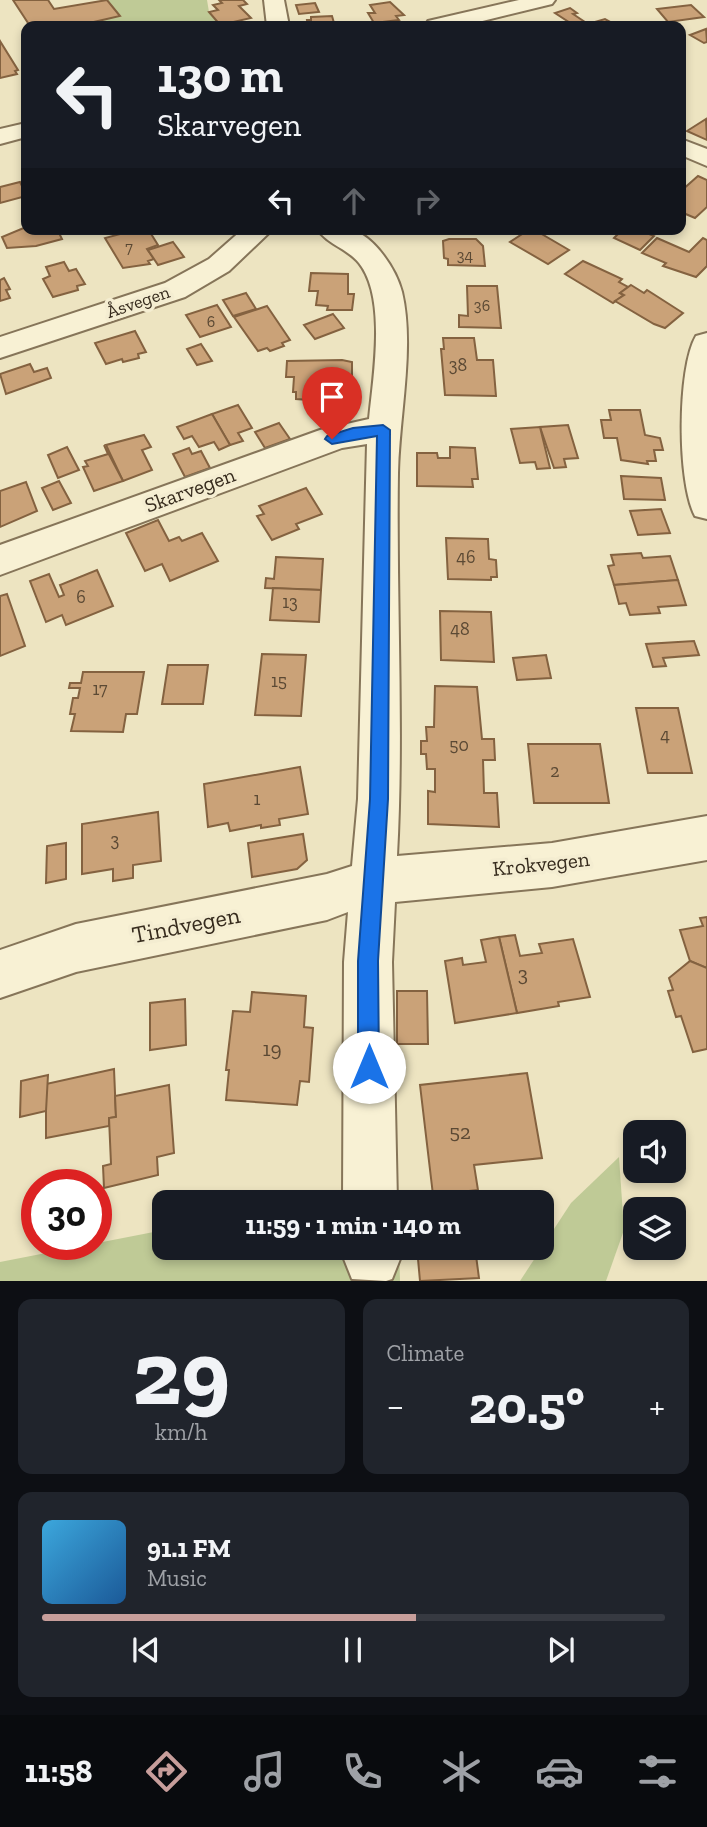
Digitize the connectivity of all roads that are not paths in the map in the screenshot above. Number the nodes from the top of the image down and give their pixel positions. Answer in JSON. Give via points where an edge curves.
{"nodes":[{"id":1,"x":274,"y":0,"type":"edge"},
{"id":2,"x":545,"y":0,"type":"edge"},
{"id":3,"x":277,"y":21,"type":"edge"},
{"id":4,"x":444,"y":21,"type":"edge"},
{"id":5,"x":21,"y":132,"type":"edge"},
{"id":6,"x":0,"y":137,"type":"edge"},
{"id":7,"x":686,"y":148,"type":"edge"},
{"id":8,"x":707,"y":158,"type":"edge"},
{"id":9,"x":253,"y":235,"type":"edge"},
{"id":10,"x":339,"y":235,"type":"edge"},
{"id":11,"x":707,"y":343,"type":"edge"},
{"id":12,"x":0,"y":348,"type":"edge"},
{"id":13,"x":383,"y":430,"type":"junction"},
{"id":14,"x":707,"y":506,"type":"edge"},
{"id":15,"x":0,"y":560,"type":"edge"},
{"id":16,"x":707,"y":838,"type":"edge"},
{"id":17,"x":374,"y":881,"type":"junction"},
{"id":18,"x":0,"y":974,"type":"edge"},
{"id":19,"x":370,"y":1190,"type":"edge"}],
"edges":[{"from":1,"to":3,"type":"street"},
{"from":2,"to":4,"type":"street"},
{"from":5,"to":6,"type":"street"},
{"from":7,"to":8,"type":"street"},
{"from":9,"to":12,"type":"street","name":"Åsvegen","via":[[219,265],[175,290]]},
{"from":10,"to":13,"type":"street","via":[[366,252],[387,291],[391,349]]},
{"from":11,"to":14,"type":"street","via":[[700,455]]},
{"from":13,"to":15,"type":"street","name":"Skarvegen","via":[[332,439]]},
{"from":13,"to":17,"type":"street","via":[[380,758]]},
{"from":16,"to":17,"type":"street","name":"Krokvegen","via":[[552,865]]},
{"from":17,"to":18,"type":"street","name":"Tindvegen","via":[[327,897],[76,948]]},
{"from":17,"to":19,"type":"street","via":[[368,986]]}]}
